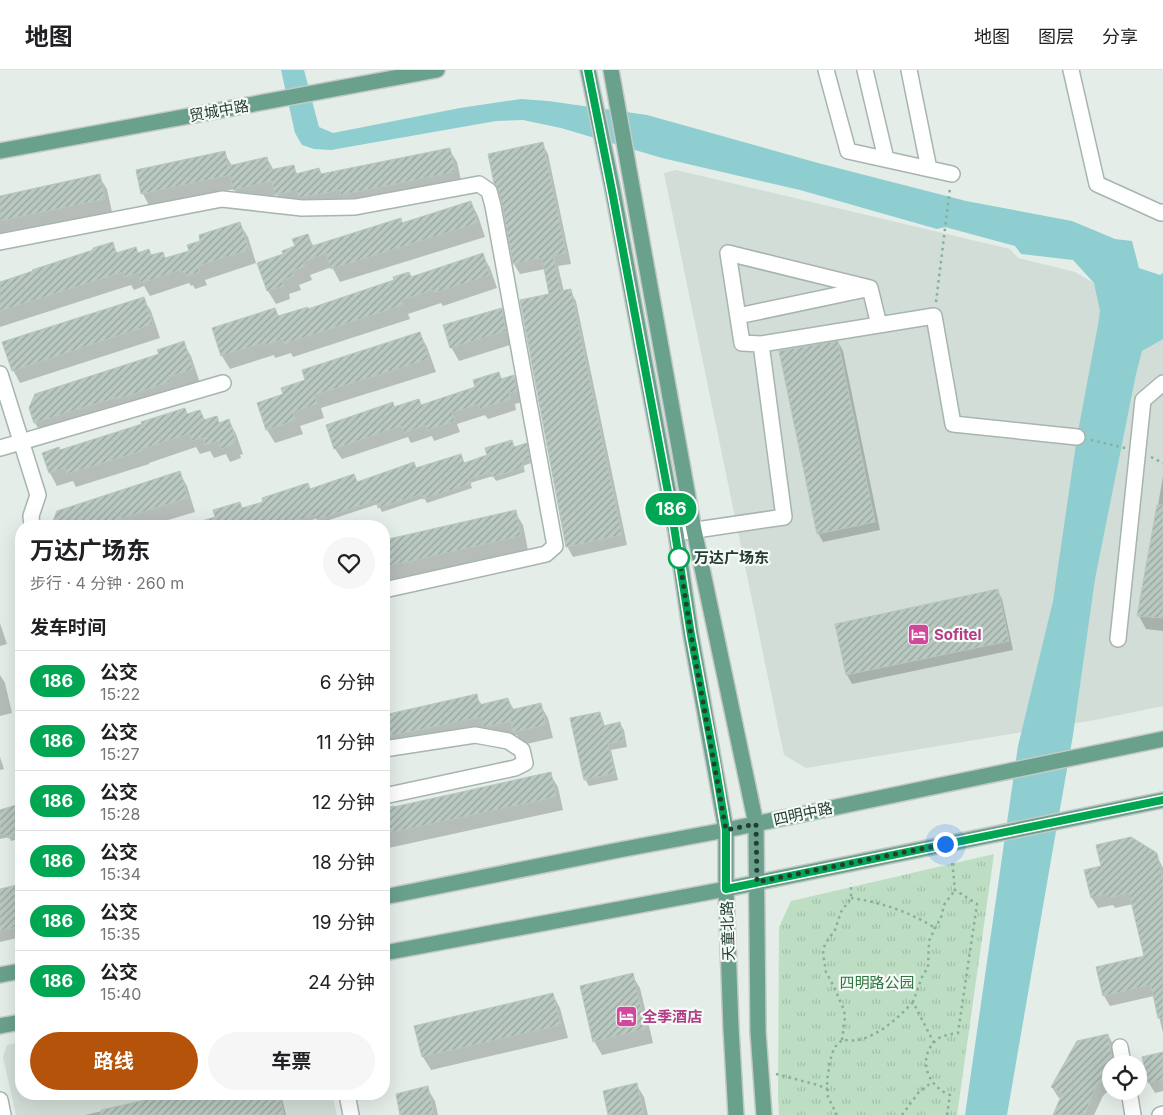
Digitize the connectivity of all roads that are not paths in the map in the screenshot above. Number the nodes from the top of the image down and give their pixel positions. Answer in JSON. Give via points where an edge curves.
{"nodes":[{"id":1,"x":437,"y":70,"type":"edge"},
{"id":2,"x":588,"y":70,"type":"edge"},
{"id":3,"x":611,"y":70,"type":"edge"},
{"id":4,"x":826,"y":70,"type":"edge"},
{"id":5,"x":866,"y":70,"type":"edge"},
{"id":6,"x":909,"y":70,"type":"edge"},
{"id":7,"x":1070,"y":70,"type":"edge"},
{"id":8,"x":0,"y":151,"type":"edge"},
{"id":9,"x":886,"y":159,"type":"junction"},
{"id":10,"x":929,"y":169,"type":"junction"},
{"id":11,"x":952,"y":174,"type":"dead end"},
{"id":12,"x":1163,"y":212,"type":"edge"},
{"id":13,"x":0,"y":242,"type":"edge"},
{"id":14,"x":870,"y":288,"type":"junction"},
{"id":15,"x":738,"y":316,"type":"junction"},
{"id":16,"x":879,"y":325,"type":"junction"},
{"id":17,"x":762,"y":344,"type":"junction"},
{"id":18,"x":0,"y":374,"type":"edge"},
{"id":19,"x":223,"y":383,"type":"dead end"},
{"id":20,"x":1163,"y":383,"type":"edge"},
{"id":21,"x":1078,"y":437,"type":"road end"},
{"id":22,"x":22,"y":442,"type":"junction"},
{"id":23,"x":0,"y":448,"type":"edge"},
{"id":24,"x":31,"y":520,"type":"edge"},
{"id":25,"x":694,"y":530,"type":"junction"},
{"id":26,"x":676,"y":534,"type":"junction"},
{"id":27,"x":390,"y":589,"type":"edge"},
{"id":28,"x":1118,"y":639,"type":"dead end"},
{"id":29,"x":1163,"y":739,"type":"edge"},
{"id":30,"x":390,"y":748,"type":"edge"},
{"id":31,"x":390,"y":795,"type":"edge"},
{"id":32,"x":1163,"y":800,"type":"edge"},
{"id":33,"x":756,"y":824,"type":"junction"},
{"id":34,"x":726,"y":830,"type":"junction"},
{"id":35,"x":757,"y":882,"type":"junction"},
{"id":36,"x":726,"y":889,"type":"junction"},
{"id":37,"x":390,"y":896,"type":"edge"},
{"id":38,"x":390,"y":952,"type":"edge"},
{"id":39,"x":15,"y":972,"type":"edge"},
{"id":40,"x":0,"y":975,"type":"edge"},
{"id":41,"x":15,"y":1023,"type":"edge"},
{"id":42,"x":0,"y":1026,"type":"edge"},
{"id":43,"x":1120,"y":1047,"type":"dead end"},
{"id":44,"x":1122,"y":1055,"type":"edge"},
{"id":45,"x":0,"y":1100,"type":"edge"},
{"id":46,"x":348,"y":1100,"type":"edge"},
{"id":47,"x":1130,"y":1100,"type":"edge"},
{"id":48,"x":3,"y":1115,"type":"edge"},
{"id":49,"x":351,"y":1115,"type":"edge"},
{"id":50,"x":736,"y":1115,"type":"edge"},
{"id":51,"x":764,"y":1115,"type":"edge"},
{"id":52,"x":1133,"y":1115,"type":"edge"}],
"edges":[{"from":1,"to":8,"type":"main road","name":"贸城中路"},
{"from":2,"to":26,"type":"main road","name":"天童北路"},
{"from":3,"to":25,"type":"main road"},
{"from":4,"to":9,"type":"street","via":[[848,151]]},
{"from":5,"to":9,"type":"street"},
{"from":6,"to":10,"type":"street"},
{"from":7,"to":12,"type":"street","via":[[1097,184]]},
{"from":9,"to":10,"type":"street"},
{"from":10,"to":11,"type":"street"},
{"from":13,"to":27,"type":"street","via":[[222,198],[328,208],[355,207],[479,184],[489,191],[555,546],[546,554]]},
{"from":14,"to":15,"type":"street"},
{"from":14,"to":15,"type":"street","via":[[728,253]]},
{"from":14,"to":16,"type":"street"},
{"from":15,"to":17,"type":"street","via":[[742,343]]},
{"from":16,"to":17,"type":"street"},
{"from":16,"to":21,"type":"street","via":[[934,316],[952,424]]},
{"from":17,"to":25,"type":"street","via":[[784,516]]},
{"from":18,"to":22,"type":"street"},
{"from":19,"to":22,"type":"street"},
{"from":20,"to":28,"type":"street","via":[[1143,400]]},
{"from":22,"to":23,"type":"street"},
{"from":22,"to":24,"type":"street","via":[[38,496]]},
{"from":25,"to":26,"type":"street"},
{"from":25,"to":33,"type":"main road"},
{"from":26,"to":34,"type":"main road","name":"天童北路"},
{"from":29,"to":33,"type":"main road","name":"四明中路"},
{"from":30,"to":31,"type":"street","via":[[475,735],[508,741],[522,750],[525,763],[515,768]]},
{"from":32,"to":35,"type":"main road"},
{"from":33,"to":34,"type":"main road","name":"四明中路"},
{"from":33,"to":35,"type":"main road"},
{"from":34,"to":36,"type":"main road","name":"天童北路"},
{"from":34,"to":37,"type":"main road","name":"四明中路"},
{"from":35,"to":36,"type":"main road"},
{"from":35,"to":51,"type":"main road","via":[[758,1032]]},
{"from":36,"to":38,"type":"main road"},
{"from":36,"to":50,"type":"main road","name":"天童北路"},
{"from":39,"to":40,"type":"main road"},
{"from":41,"to":42,"type":"main road"},
{"from":43,"to":44,"type":"street"},
{"from":45,"to":48,"type":"street"},
{"from":46,"to":49,"type":"street"},
{"from":47,"to":52,"type":"street"}]}
